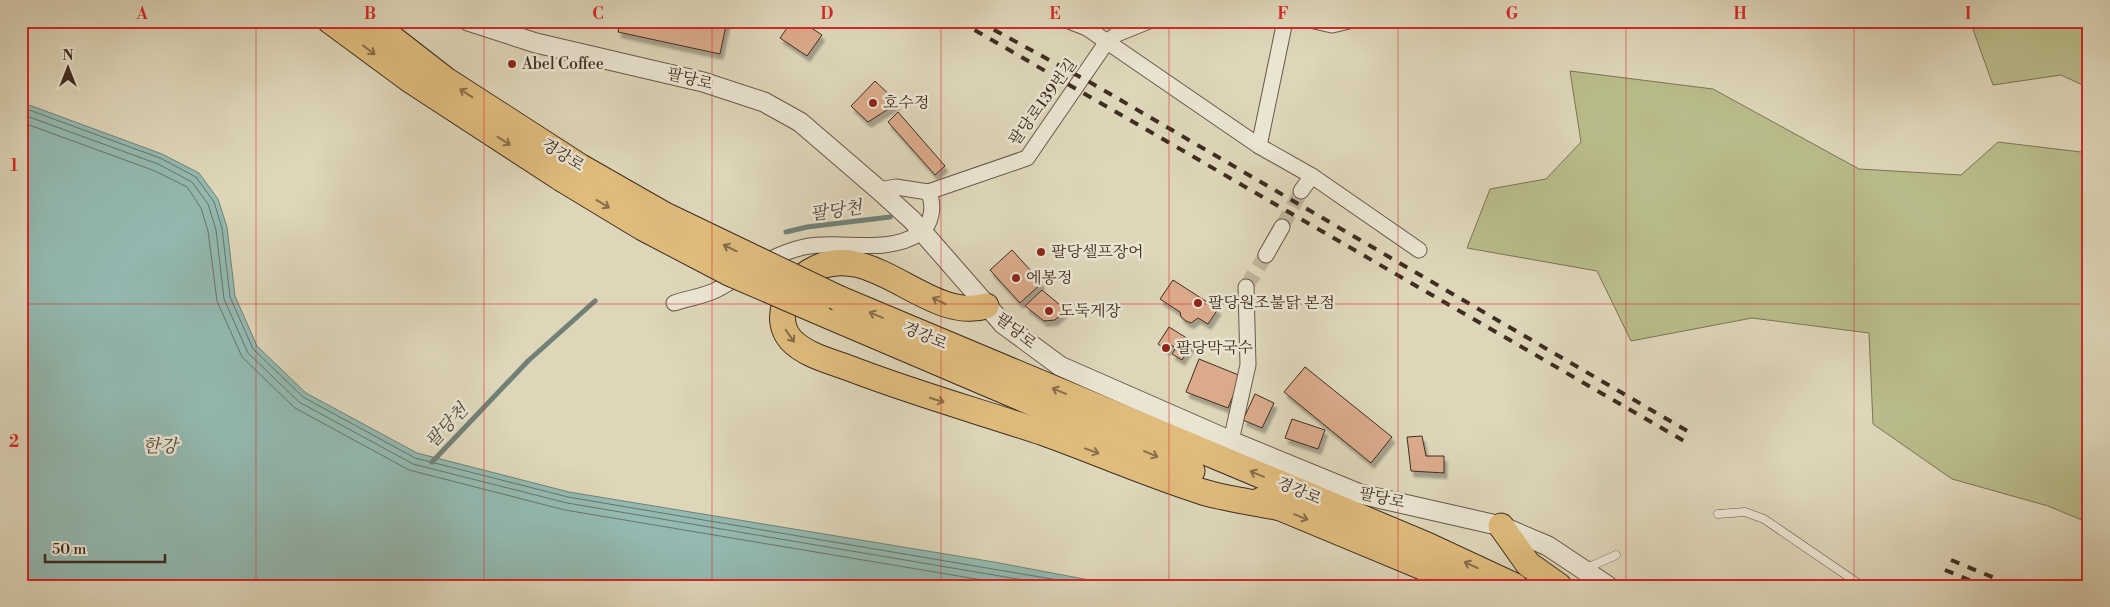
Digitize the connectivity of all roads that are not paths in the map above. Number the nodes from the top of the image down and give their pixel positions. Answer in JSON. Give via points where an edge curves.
{"nodes":[{"id":1,"x":330,"y":21,"type":"edge"},
{"id":2,"x":370,"y":21,"type":"edge"},
{"id":3,"x":468,"y":21,"type":"edge"},
{"id":4,"x":1070,"y":21,"type":"edge"},
{"id":5,"x":1149,"y":21,"type":"edge"},
{"id":6,"x":1285,"y":21,"type":"edge"},
{"id":7,"x":1314,"y":21,"type":"edge"},
{"id":8,"x":1349,"y":21,"type":"edge"},
{"id":9,"x":1113,"y":33,"type":"edge"},
{"id":10,"x":1259,"y":146,"type":"junction"},
{"id":11,"x":571,"y":173,"type":"junction"},
{"id":12,"x":1312,"y":176,"type":"junction"},
{"id":13,"x":1301,"y":191,"type":"tunnel mouth"},
{"id":14,"x":928,"y":192,"type":"junction"},
{"id":15,"x":885,"y":195,"type":"junction"},
{"id":16,"x":916,"y":226,"type":"junction"},
{"id":17,"x":1282,"y":227,"type":"tunnel mouth"},
{"id":18,"x":1419,"y":250,"type":"dead end"},
{"id":19,"x":1266,"y":255,"type":"tunnel mouth"},
{"id":20,"x":1246,"y":287,"type":"tunnel mouth"},
{"id":21,"x":674,"y":303,"type":"dead end"},
{"id":22,"x":827,"y":305,"type":"junction"},
{"id":23,"x":986,"y":306,"type":"junction"},
{"id":24,"x":1231,"y":442,"type":"junction"},
{"id":25,"x":1276,"y":507,"type":"junction"},
{"id":26,"x":1718,"y":514,"type":"dead end"},
{"id":27,"x":1501,"y":526,"type":"junction"},
{"id":28,"x":1616,"y":555,"type":"dead end"},
{"id":29,"x":1583,"y":569,"type":"junction"},
{"id":30,"x":1468,"y":586,"type":"edge"},
{"id":31,"x":1515,"y":586,"type":"edge"},
{"id":32,"x":1559,"y":586,"type":"edge"},
{"id":33,"x":1608,"y":586,"type":"edge"},
{"id":34,"x":1862,"y":586,"type":"edge"}],
"edges":[{"from":1,"to":11,"type":"highway","name":"경강로","one_way":true,"via":[[410,80]]},
{"from":11,"to":2,"type":"highway","name":"경강로","one_way":true},
{"from":3,"to":15,"type":"street","name":"팔당로","via":[[536,43],[703,82],[764,102],[800,122]]},
{"from":4,"to":9,"type":"street"},
{"from":5,"to":9,"type":"street"},
{"from":6,"to":10,"type":"street"},
{"from":7,"to":8,"type":"street","via":[[1332,25]]},
{"from":9,"to":10,"type":"street"},
{"from":9,"to":14,"type":"street","name":"팔당로139번길","via":[[1027,158]]},
{"from":10,"to":12,"type":"street"},
{"from":11,"to":22,"type":"highway","name":"경강로","bridge":true,"via":[[643,228],[729,273]]},
{"from":12,"to":13,"type":"street"},
{"from":12,"to":18,"type":"street"},
{"from":14,"to":15,"type":"street","via":[[896,187]]},
{"from":14,"to":16,"type":"street","via":[[932,198],[930,216]]},
{"from":15,"to":16,"type":"street","name":"팔당로"},
{"from":16,"to":21,"type":"street","via":[[890,244],[804,247],[764,262],[716,290]]},
{"from":16,"to":23,"type":"street","name":"팔당로"},
{"from":17,"to":19,"type":"street"},
{"from":20,"to":24,"type":"street","via":[[1248,365]]},
{"from":22,"to":25,"type":"highway","name":"경강로","one_way":true},
{"from":31,"to":22,"type":"highway","name":"경강로","one_way":true,"via":[[1428,545]]},
{"from":23,"to":24,"type":"street","name":"팔당로","via":[[1003,324],[1060,366]]},
{"from":23,"to":25,"type":"highway","one_way":true,"via":[[973,310],[951,306],[854,263],[827,265],[809,272],[792,289],[783,313],[790,339],[805,351],[827,360],[1204,492]]},
{"from":24,"to":27,"type":"street","name":"팔당로","via":[[1360,494]]},
{"from":25,"to":30,"type":"highway","name":"경강로","one_way":true},
{"from":26,"to":34,"type":"lane","via":[[1746,512],[1764,519]]},
{"from":27,"to":29,"type":"street","name":"팔당로","via":[[1548,546]]},
{"from":27,"to":32,"type":"highway","via":[[1528,564]]},
{"from":28,"to":29,"type":"lane"},
{"from":29,"to":33,"type":"street","name":"팔당로"}]}
